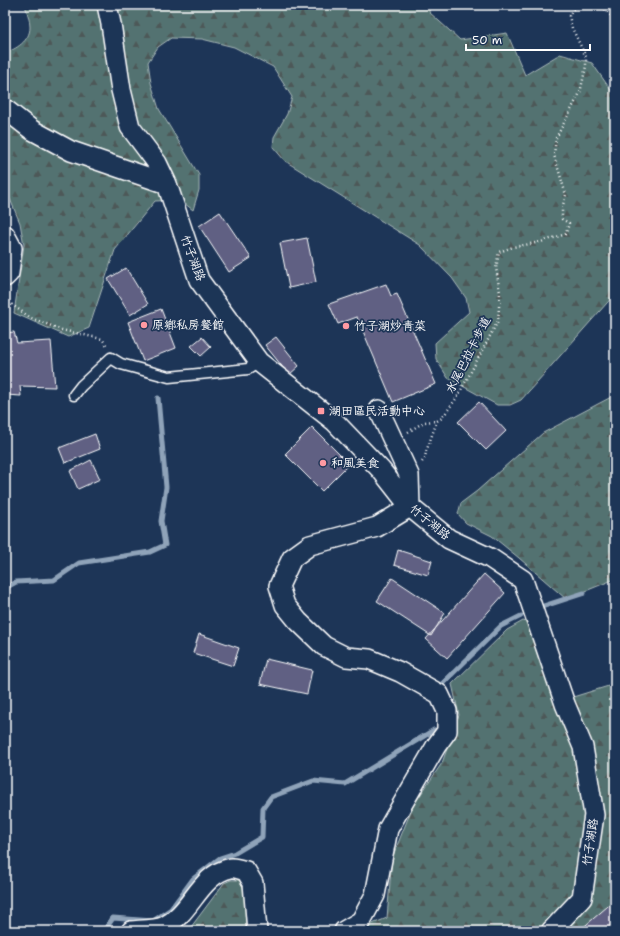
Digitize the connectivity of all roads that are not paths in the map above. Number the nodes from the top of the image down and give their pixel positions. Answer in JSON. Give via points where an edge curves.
{"nodes":[{"id":1,"x":107,"y":5,"type":"edge"},
{"id":2,"x":5,"y":109,"type":"edge"},
{"id":3,"x":167,"y":184,"type":"junction"},
{"id":4,"x":5,"y":235,"type":"edge"},
{"id":5,"x":5,"y":276,"type":"edge"},
{"id":6,"x":259,"y":362,"type":"junction"},
{"id":7,"x":74,"y":395,"type":"dead end"},
{"id":8,"x":379,"y":410,"type":"dead end"},
{"id":9,"x":410,"y":507,"type":"junction"},
{"id":10,"x":131,"y":931,"type":"edge"},
{"id":11,"x":257,"y":931,"type":"edge"},
{"id":12,"x":344,"y":931,"type":"edge"},
{"id":13,"x":551,"y":931,"type":"edge"}],
"edges":[{"from":1,"to":3,"type":"street","name":"竹子湖路","via":[[121,90],[130,126],[157,163]]},
{"from":2,"to":3,"type":"street","via":[[32,130],[70,151]]},
{"from":3,"to":6,"type":"street","name":"竹子湖路","via":[[199,280]]},
{"from":4,"to":5,"type":"street","via":[[12,248],[9,273]]},
{"from":6,"to":7,"type":"lane","via":[[248,369],[169,377],[121,364],[111,358]]},
{"from":6,"to":9,"type":"street","name":"竹子湖路","via":[[334,421],[381,470]]},
{"from":8,"to":9,"type":"street","via":[[410,475]]},
{"from":9,"to":12,"type":"street","via":[[377,527],[310,545],[292,558],[279,586],[285,605],[324,646],[346,657],[369,659],[400,672],[439,694],[447,711],[447,731],[388,829],[375,895],[361,921]]},
{"from":9,"to":13,"type":"street","name":"竹子湖路","via":[[449,539],[490,558],[523,580],[565,704],[583,747],[594,815],[582,898]]},
{"from":10,"to":11,"type":"street","via":[[164,927],[180,915],[203,886],[218,873],[232,867],[246,871],[253,884]]}]}
